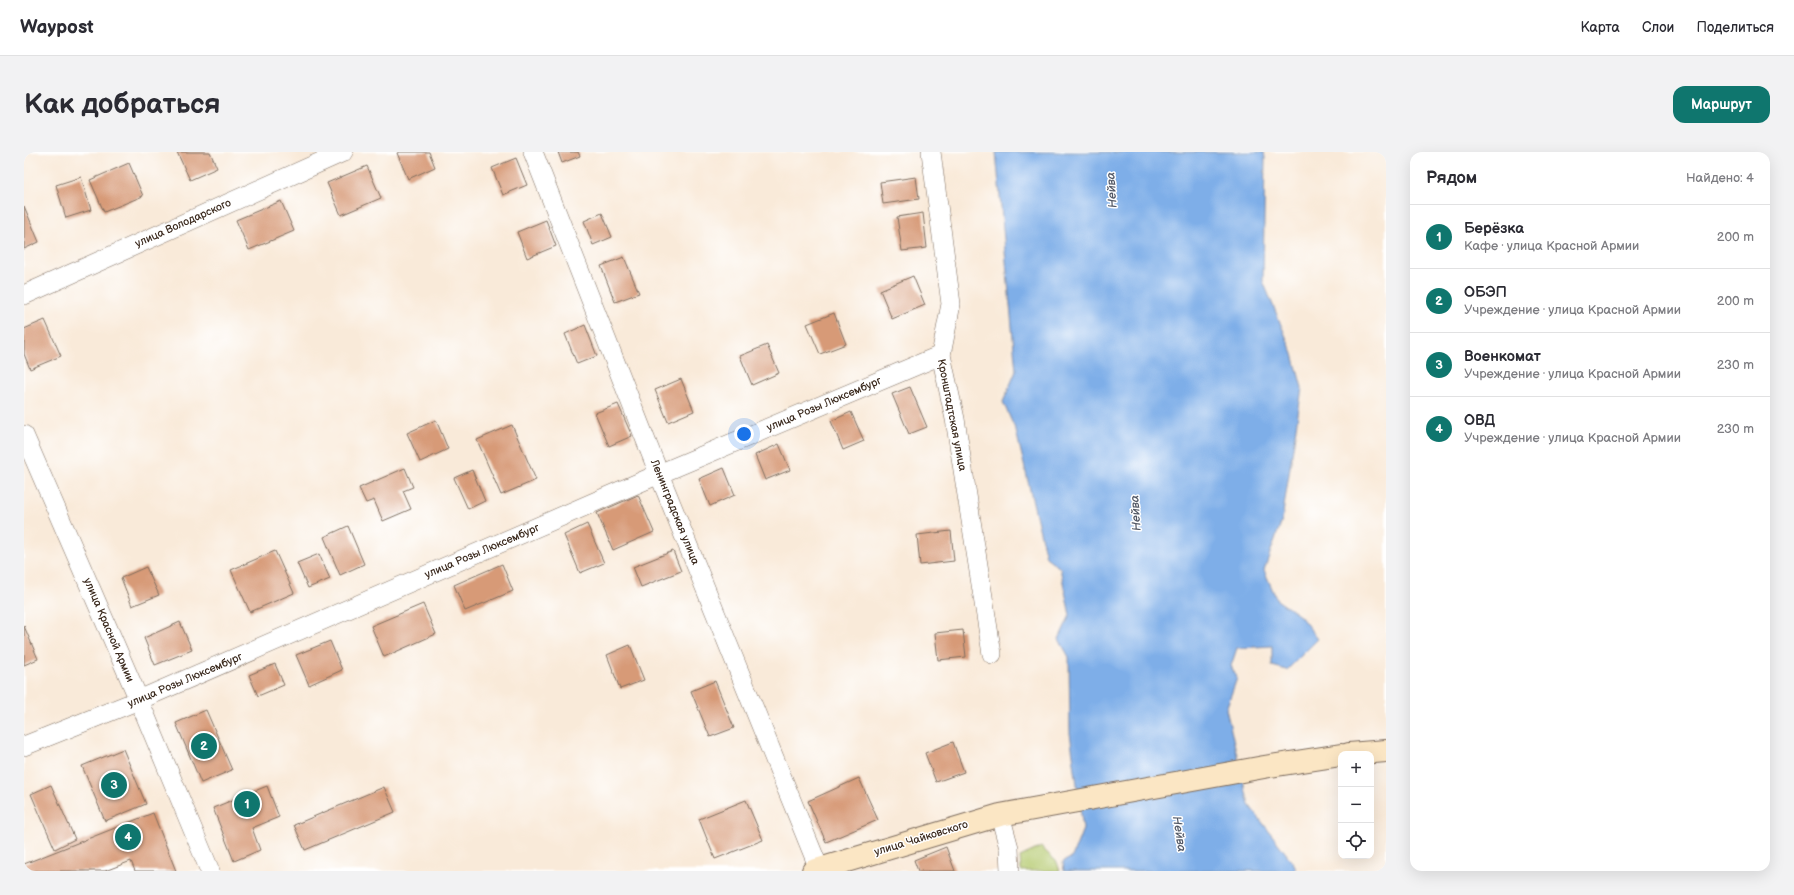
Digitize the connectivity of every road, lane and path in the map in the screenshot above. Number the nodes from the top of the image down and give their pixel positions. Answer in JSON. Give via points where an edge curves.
{"nodes":[{"id":1,"x":343,"y":152,"type":"edge"},
{"id":2,"x":533,"y":152,"type":"edge"},
{"id":3,"x":931,"y":152,"type":"edge"},
{"id":4,"x":24,"y":295,"type":"edge"},
{"id":5,"x":941,"y":355,"type":"junction"},
{"id":6,"x":24,"y":435,"type":"edge"},
{"id":7,"x":659,"y":474,"type":"junction"},
{"id":8,"x":992,"y":654,"type":"dead end"},
{"id":9,"x":139,"y":700,"type":"junction"},
{"id":10,"x":24,"y":746,"type":"edge"},
{"id":11,"x":1386,"y":751,"type":"edge"},
{"id":12,"x":1374,"y":752,"type":"edge"},
{"id":13,"x":1338,"y":755,"type":"edge"},
{"id":14,"x":1000,"y":814,"type":"junction"},
{"id":15,"x":817,"y":870,"type":"edge"},
{"id":16,"x":210,"y":871,"type":"edge"},
{"id":17,"x":1010,"y":871,"type":"edge"}],
"edges":[{"from":1,"to":4,"type":"street","name":"улица Володарского"},
{"from":2,"to":7,"type":"street","name":"Ленинградская улица"},
{"from":3,"to":5,"type":"street","name":"Кронштадтская улица","via":[[951,304]]},
{"from":5,"to":7,"type":"street","name":"улица Розы Люксембург"},
{"from":5,"to":8,"type":"street","name":"Кронштадтская улица","via":[[955,419]]},
{"from":6,"to":9,"type":"street","name":"улица Красной Армии"},
{"from":7,"to":9,"type":"street","name":"улица Розы Люксембург"},
{"from":7,"to":15,"type":"street","name":"Ленинградская улица"},
{"from":9,"to":10,"type":"street","name":"улица Розы Люксембург"},
{"from":9,"to":16,"type":"street","name":"улица Красной Армии"},
{"from":11,"to":12,"type":"main road"},
{"from":13,"to":14,"type":"main road","name":"улица Чайковского"},
{"from":14,"to":15,"type":"main road","name":"улица Чайковского"},
{"from":14,"to":17,"type":"street","via":[[1009,848]]}]}
